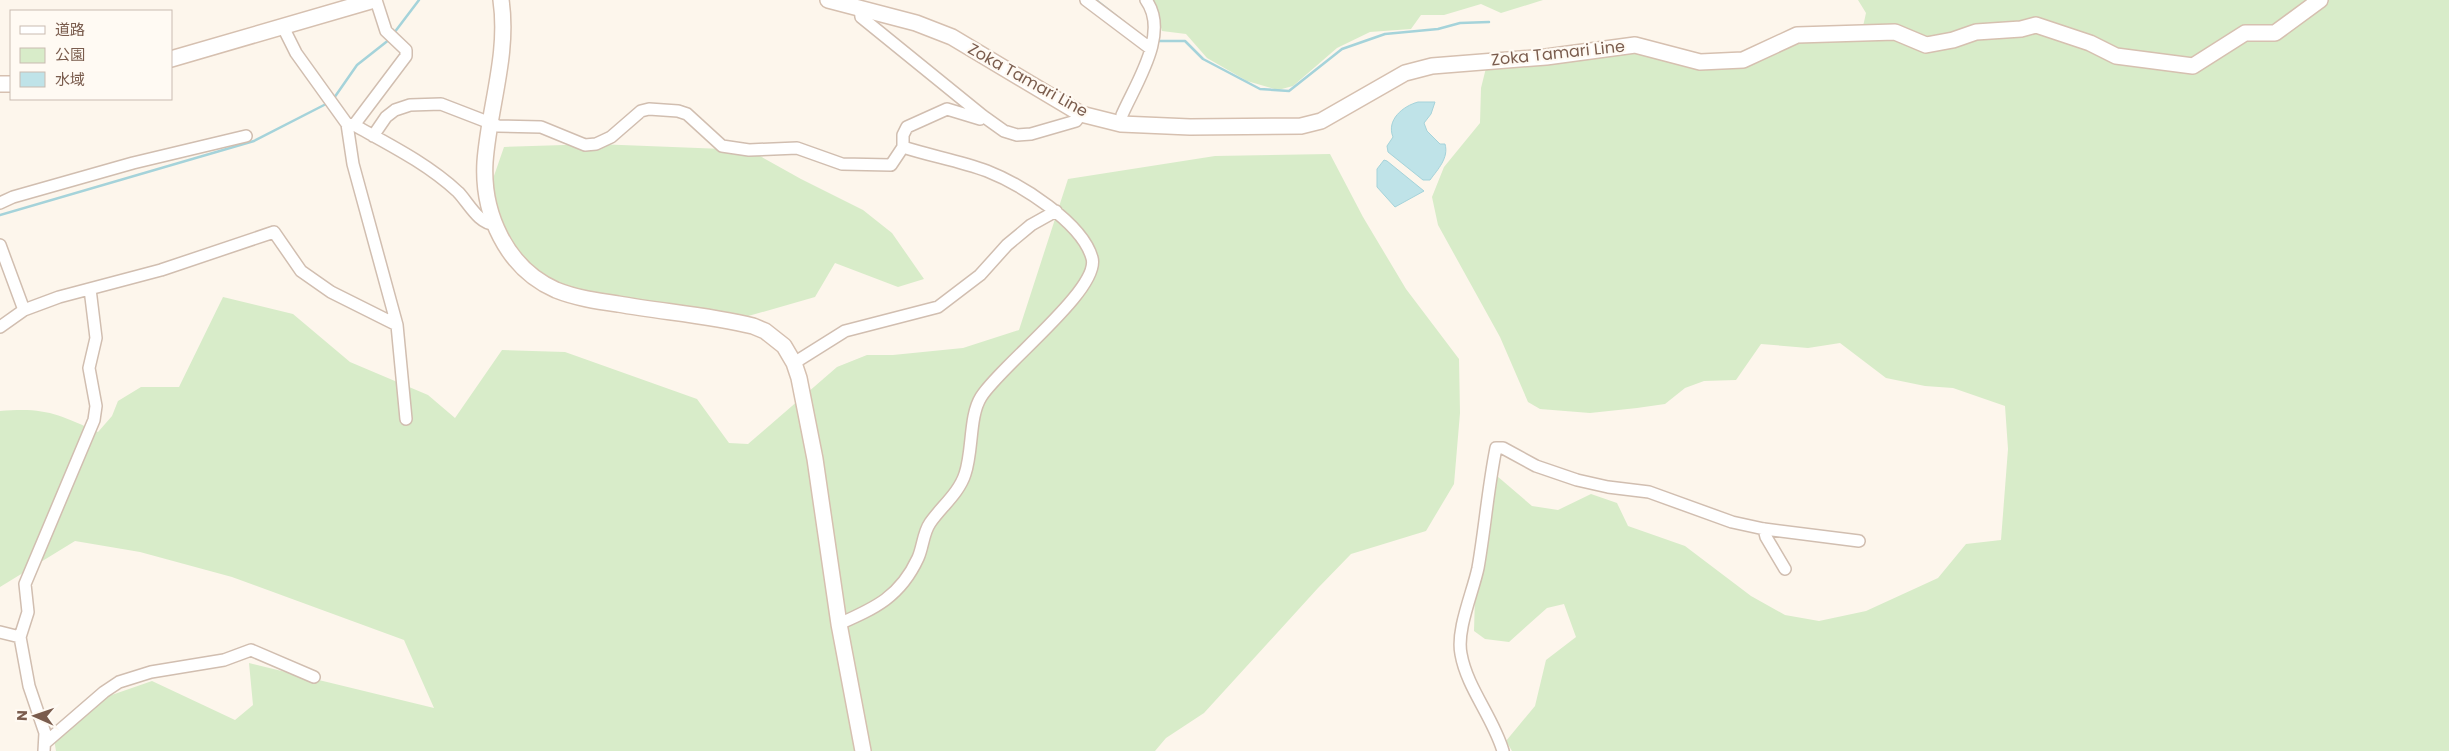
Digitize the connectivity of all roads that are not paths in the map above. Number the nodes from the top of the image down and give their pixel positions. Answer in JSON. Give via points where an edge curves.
{"nodes":[{"id":1,"x":375,"y":0,"type":"edge"},
{"id":2,"x":501,"y":0,"type":"edge"},
{"id":3,"x":828,"y":0,"type":"edge"},
{"id":4,"x":1086,"y":0,"type":"edge"},
{"id":5,"x":1146,"y":0,"type":"edge"},
{"id":6,"x":2320,"y":0,"type":"edge"},
{"id":7,"x":860,"y":7,"type":"junction"},
{"id":8,"x":283,"y":27,"type":"junction"},
{"id":9,"x":1151,"y":49,"type":"junction"},
{"id":10,"x":172,"y":58,"type":"edge"},
{"id":11,"x":1081,"y":114,"type":"junction"},
{"id":12,"x":982,"y":116,"type":"junction"},
{"id":13,"x":491,"y":124,"type":"junction"},
{"id":14,"x":1122,"y":124,"type":"junction"},
{"id":15,"x":350,"y":125,"type":"junction"},
{"id":16,"x":246,"y":136,"type":"dead end"},
{"id":17,"x":373,"y":136,"type":"junction"},
{"id":18,"x":903,"y":147,"type":"junction"},
{"id":19,"x":0,"y":203,"type":"edge"},
{"id":20,"x":1056,"y":211,"type":"junction"},
{"id":21,"x":495,"y":224,"type":"junction"},
{"id":22,"x":0,"y":245,"type":"edge"},
{"id":23,"x":90,"y":289,"type":"junction"},
{"id":24,"x":24,"y":310,"type":"junction"},
{"id":25,"x":397,"y":325,"type":"junction"},
{"id":26,"x":0,"y":327,"type":"edge"},
{"id":27,"x":794,"y":363,"type":"junction"},
{"id":28,"x":406,"y":419,"type":"dead end"},
{"id":29,"x":1764,"y":529,"type":"junction"},
{"id":30,"x":1859,"y":541,"type":"dead end"},
{"id":31,"x":1785,"y":569,"type":"dead end"},
{"id":32,"x":839,"y":624,"type":"junction"},
{"id":33,"x":0,"y":632,"type":"edge"},
{"id":34,"x":20,"y":637,"type":"junction"},
{"id":35,"x":314,"y":677,"type":"dead end"},
{"id":36,"x":45,"y":747,"type":"edge"},
{"id":37,"x":863,"y":751,"type":"edge"},
{"id":38,"x":1503,"y":751,"type":"edge"}],
"edges":[{"from":1,"to":8,"type":"main road"},
{"from":1,"to":15,"type":"street","via":[[390,35],[406,50],[406,56]]},
{"from":2,"to":13,"type":"main road","via":[[503,42]]},
{"from":3,"to":7,"type":"main road","name":"Zoka Tamari Line"},
{"from":4,"to":9,"type":"street"},
{"from":5,"to":9,"type":"street","via":[[1154,16]]},
{"from":6,"to":14,"type":"main road","name":"Zoka Tamari Line","via":[[2275,33],[2245,33],[2193,66],[2116,56],[2090,43],[2036,25],[1976,32],[1926,45],[1895,32],[1797,35],[1743,60],[1700,62],[1634,45],[1546,57],[1432,66],[1405,73],[1322,121],[1301,126]]},
{"from":7,"to":11,"type":"main road","name":"Zoka Tamari Line","via":[[952,37]]},
{"from":7,"to":12,"type":"street","via":[[860,18]]},
{"from":8,"to":10,"type":"main road"},
{"from":8,"to":15,"type":"street","via":[[296,53]]},
{"from":9,"to":14,"type":"street","via":[[1122,115]]},
{"from":11,"to":12,"type":"street","via":[[1076,121],[1017,135]]},
{"from":11,"to":14,"type":"main road","name":"Zoka Tamari Line"},
{"from":12,"to":18,"type":"street","via":[[974,118],[947,109],[907,127]]},
{"from":13,"to":17,"type":"street","via":[[441,104],[426,103],[395,110]]},
{"from":13,"to":18,"type":"street","via":[[541,127],[585,145],[596,144],[611,137],[641,111],[650,109],[686,114],[722,146],[749,150],[797,148],[842,164],[891,165]]},
{"from":13,"to":21,"type":"main road","via":[[485,182]]},
{"from":15,"to":17,"type":"street"},
{"from":15,"to":25,"type":"street","via":[[353,164]]},
{"from":16,"to":19,"type":"street","via":[[133,163]]},
{"from":17,"to":21,"type":"street","via":[[416,160],[450,185],[484,222]]},
{"from":18,"to":20,"type":"street","via":[[986,171],[1025,189]]},
{"from":20,"to":27,"type":"street","via":[[1007,245],[980,275],[938,307],[845,331]]},
{"from":20,"to":32,"type":"street","via":[[1090,252],[1093,269],[1087,282],[981,397],[960,486],[928,525],[918,558],[896,592],[878,606]]},
{"from":21,"to":27,"type":"main road","via":[[514,257],[531,274],[555,290],[587,299],[753,326],[784,346]]},
{"from":22,"to":24,"type":"street"},
{"from":23,"to":24,"type":"street"},
{"from":23,"to":25,"type":"street","via":[[162,270],[274,232],[301,271],[331,292]]},
{"from":23,"to":34,"type":"street","via":[[96,338],[89,368],[96,406],[94,420],[25,584],[28,612]]},
{"from":24,"to":26,"type":"street"},
{"from":25,"to":28,"type":"street"},
{"from":27,"to":32,"type":"main road","via":[[815,459]]},
{"from":29,"to":30,"type":"street"},
{"from":29,"to":31,"type":"street"},
{"from":29,"to":38,"type":"street","via":[[1712,516],[1650,492],[1608,488],[1576,480],[1536,466],[1503,448],[1496,448],[1478,568],[1460,652],[1467,676]]},
{"from":32,"to":37,"type":"main road"},
{"from":33,"to":34,"type":"street"},
{"from":34,"to":36,"type":"street","via":[[29,686],[45,733]]},
{"from":35,"to":36,"type":"street","via":[[251,650],[224,660],[151,672],[119,682]]}]}
